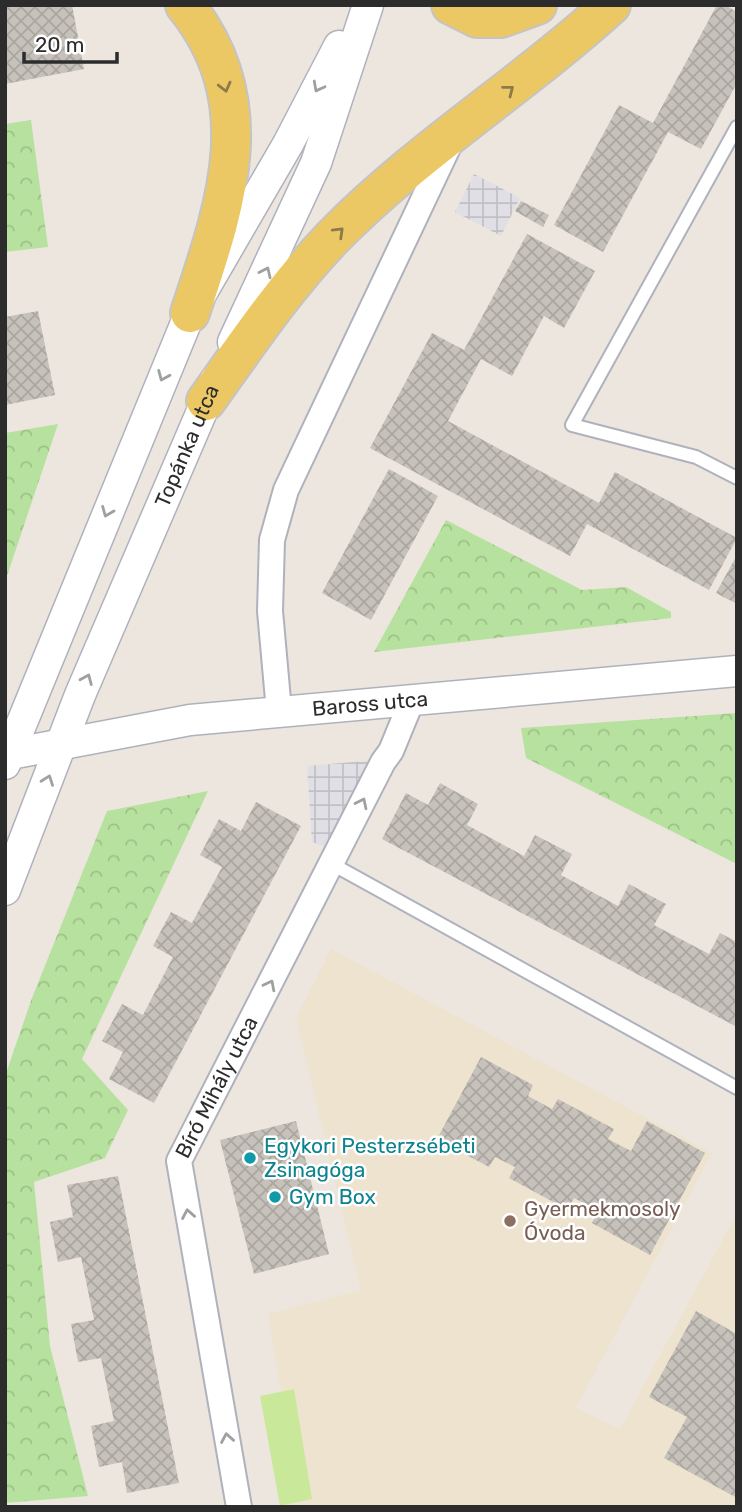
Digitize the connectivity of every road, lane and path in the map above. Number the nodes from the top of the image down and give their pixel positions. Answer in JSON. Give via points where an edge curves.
{"nodes":[{"id":1,"x":184,"y":5,"type":"edge"},
{"id":2,"x":361,"y":5,"type":"edge"},
{"id":3,"x":368,"y":5,"type":"edge"},
{"id":4,"x":451,"y":5,"type":"edge"},
{"id":5,"x":537,"y":5,"type":"edge"},
{"id":6,"x":611,"y":5,"type":"edge"},
{"id":7,"x":737,"y":127,"type":"edge"},
{"id":8,"x":456,"y":132,"type":"junction"},
{"id":9,"x":190,"y":313,"type":"junction"},
{"id":10,"x":206,"y":401,"type":"junction"},
{"id":11,"x":737,"y":478,"type":"edge"},
{"id":12,"x":737,"y":671,"type":"edge"},
{"id":13,"x":412,"y":700,"type":"junction"},
{"id":14,"x":279,"y":711,"type":"junction"},
{"id":15,"x":61,"y":743,"type":"junction"},
{"id":16,"x":6,"y":758,"type":"edge"},
{"id":17,"x":332,"y":864,"type":"junction"},
{"id":18,"x":5,"y":890,"type":"edge"},
{"id":19,"x":737,"y":1088,"type":"edge"},
{"id":20,"x":236,"y":1506,"type":"edge"}],
"edges":[{"from":1,"to":9,"type":"main road","one_way":true,"via":[[216,52],[228,95],[232,139],[226,192]]},
{"from":2,"to":9,"type":"street","one_way":true,"via":[[288,144]]},
{"from":10,"to":3,"type":"street","name":"Topánka utca","one_way":true,"via":[[316,163]]},
{"from":4,"to":5,"type":"main road","via":[[477,18],[501,18]]},
{"from":8,"to":6,"type":"main road","one_way":true},
{"from":7,"to":11,"type":"lane","via":[[572,425],[696,457]]},
{"from":10,"to":8,"type":"main road","one_way":true,"via":[[271,311],[333,237]]},
{"from":8,"to":14,"type":"street","via":[[286,490],[272,540],[270,611]]},
{"from":9,"to":16,"type":"street","one_way":true},
{"from":15,"to":10,"type":"street","name":"Topánka utca","one_way":true},
{"from":12,"to":13,"type":"street","name":"Baross utca"},
{"from":13,"to":14,"type":"street","name":"Baross utca"},
{"from":17,"to":13,"type":"street","name":"Bíró Mihály utca","one_way":true},
{"from":14,"to":15,"type":"street","name":"Baross utca","via":[[190,720]]},
{"from":15,"to":16,"type":"street","name":"Baross utca"},
{"from":18,"to":15,"type":"street","name":"Topánka utca","one_way":true},
{"from":17,"to":19,"type":"lane"},
{"from":20,"to":17,"type":"street","name":"Bíró Mihály utca","one_way":true,"via":[[179,1161]]}]}
